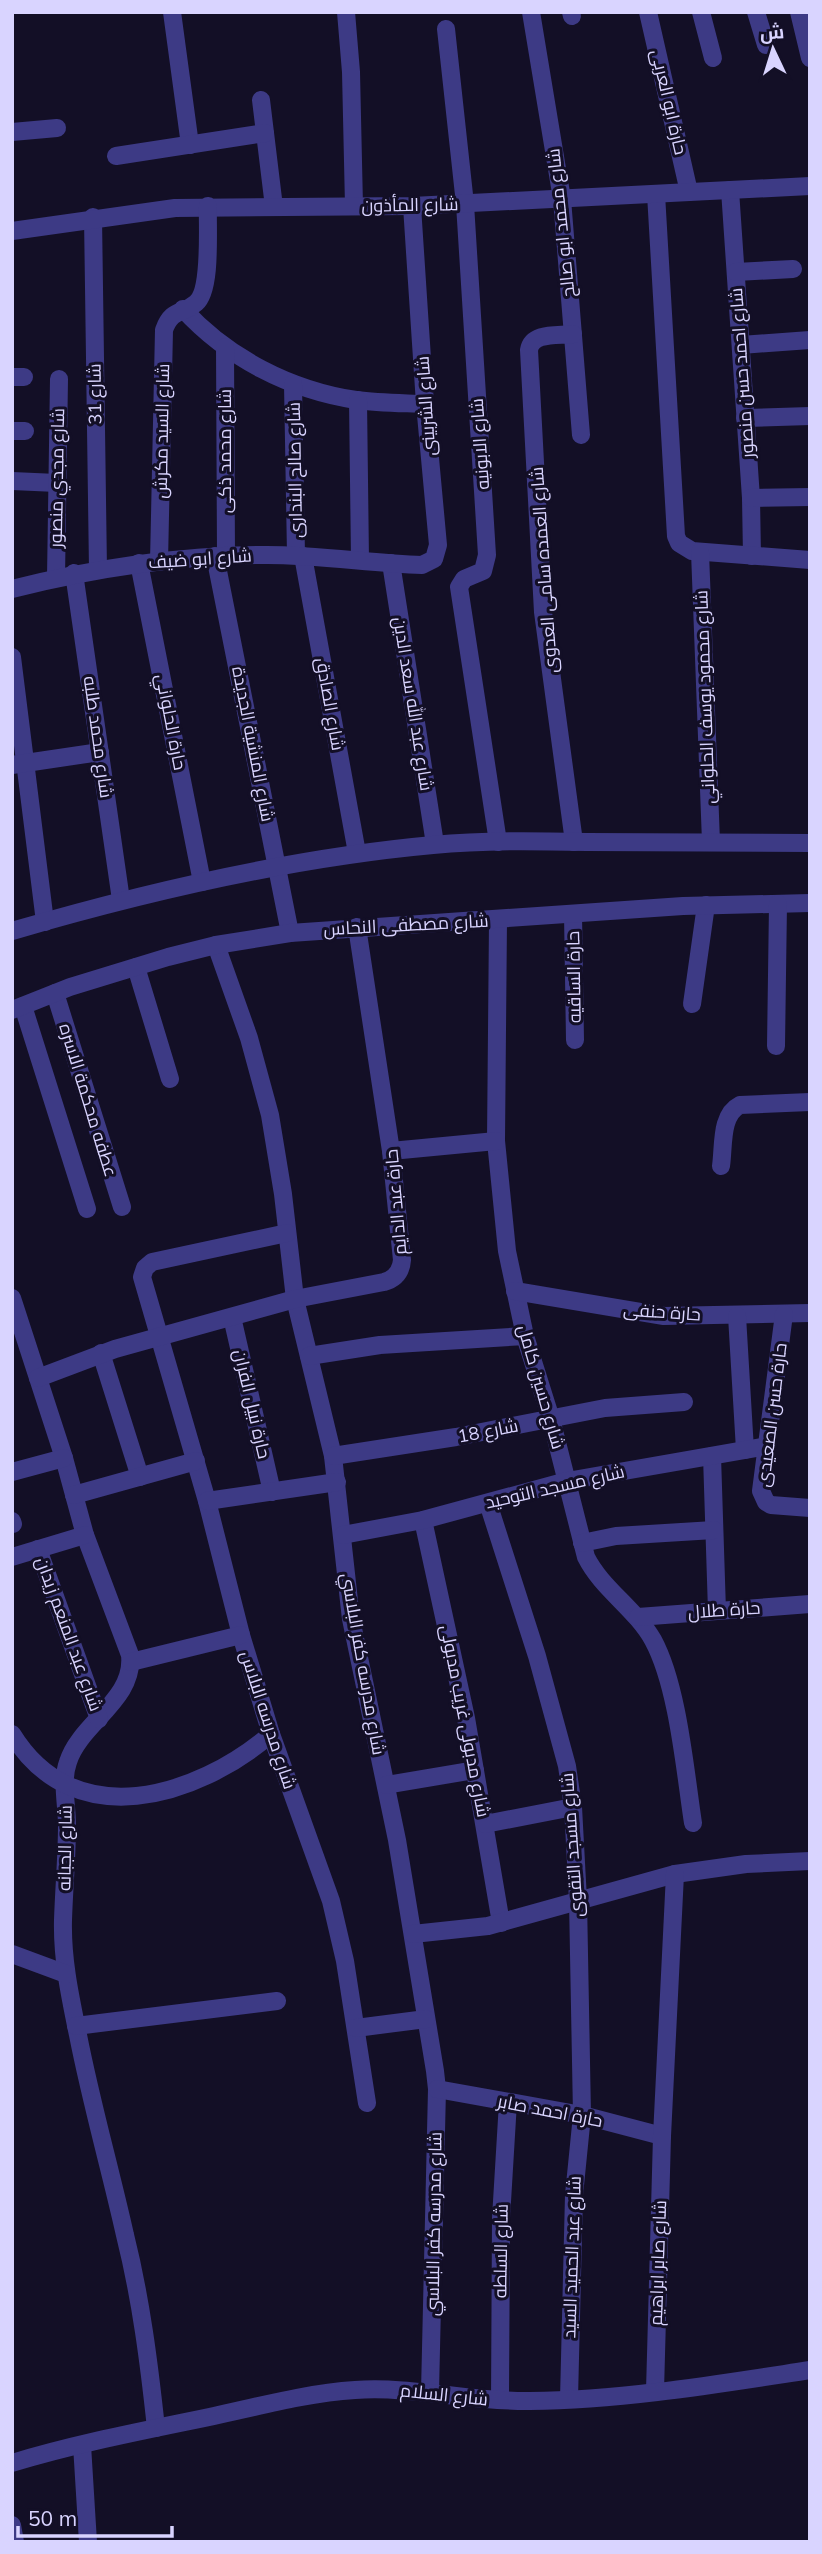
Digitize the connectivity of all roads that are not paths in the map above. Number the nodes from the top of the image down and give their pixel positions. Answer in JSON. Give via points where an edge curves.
{"nodes":[{"id":1,"x":172,"y":12,"type":"edge"},
{"id":2,"x":346,"y":12,"type":"edge"},
{"id":3,"x":531,"y":12,"type":"edge"},
{"id":4,"x":648,"y":12,"type":"edge"},
{"id":5,"x":701,"y":12,"type":"edge"},
{"id":6,"x":756,"y":12,"type":"edge"},
{"id":7,"x":799,"y":12,"type":"edge"},
{"id":8,"x":446,"y":29,"type":"dead end"},
{"id":9,"x":766,"y":45,"type":"dead end"},
{"id":10,"x":713,"y":58,"type":"dead end"},
{"id":11,"x":810,"y":58,"type":"edge"},
{"id":12,"x":261,"y":100,"type":"dead end"},
{"id":13,"x":57,"y":128,"type":"dead end"},
{"id":14,"x":12,"y":132,"type":"edge"},
{"id":15,"x":265,"y":133,"type":"junction"},
{"id":16,"x":190,"y":145,"type":"junction"},
{"id":17,"x":116,"y":156,"type":"dead end"},
{"id":18,"x":810,"y":186,"type":"edge"},
{"id":19,"x":730,"y":190,"type":"junction"},
{"id":20,"x":689,"y":192,"type":"junction"},
{"id":21,"x":656,"y":194,"type":"junction"},
{"id":22,"x":562,"y":199,"type":"junction"},
{"id":23,"x":466,"y":204,"type":"junction"},
{"id":24,"x":208,"y":206,"type":"junction"},
{"id":25,"x":274,"y":206,"type":"junction"},
{"id":26,"x":354,"y":206,"type":"junction"},
{"id":27,"x":412,"y":206,"type":"junction"},
{"id":28,"x":93,"y":218,"type":"junction"},
{"id":29,"x":12,"y":230,"type":"edge"},
{"id":30,"x":793,"y":269,"type":"dead end"},
{"id":31,"x":736,"y":272,"type":"junction"},
{"id":32,"x":183,"y":309,"type":"junction"},
{"id":33,"x":573,"y":334,"type":"junction"},
{"id":34,"x":810,"y":340,"type":"edge"},
{"id":35,"x":741,"y":345,"type":"junction"},
{"id":36,"x":225,"y":347,"type":"junction"},
{"id":37,"x":59,"y":379,"type":"dead end"},
{"id":38,"x":293,"y":384,"type":"junction"},
{"id":39,"x":358,"y":400,"type":"junction"},
{"id":40,"x":425,"y":404,"type":"junction"},
{"id":41,"x":810,"y":416,"type":"edge"},
{"id":42,"x":745,"y":418,"type":"junction"},
{"id":43,"x":581,"y":435,"type":"dead end"},
{"id":44,"x":12,"y":481,"type":"edge"},
{"id":45,"x":57,"y":482,"type":"junction"},
{"id":46,"x":810,"y":497,"type":"edge"},
{"id":47,"x":751,"y":498,"type":"junction"},
{"id":48,"x":700,"y":552,"type":"junction"},
{"id":49,"x":221,"y":556,"type":"junction"},
{"id":50,"x":299,"y":556,"type":"junction"},
{"id":51,"x":752,"y":556,"type":"junction"},
{"id":52,"x":360,"y":560,"type":"junction"},
{"id":53,"x":810,"y":560,"type":"edge"},
{"id":54,"x":159,"y":562,"type":"junction"},
{"id":55,"x":139,"y":563,"type":"junction"},
{"id":56,"x":390,"y":564,"type":"junction"},
{"id":57,"x":98,"y":570,"type":"junction"},
{"id":58,"x":74,"y":573,"type":"junction"},
{"id":59,"x":56,"y":578,"type":"junction"},
{"id":60,"x":12,"y":589,"type":"edge"},
{"id":61,"x":12,"y":657,"type":"edge"},
{"id":62,"x":100,"y":752,"type":"junction"},
{"id":63,"x":19,"y":764,"type":"edge"},
{"id":64,"x":498,"y":842,"type":"junction"},
{"id":65,"x":574,"y":842,"type":"junction"},
{"id":66,"x":711,"y":842,"type":"junction"},
{"id":67,"x":810,"y":843,"type":"edge"},
{"id":68,"x":435,"y":844,"type":"junction"},
{"id":69,"x":357,"y":853,"type":"junction"},
{"id":70,"x":277,"y":868,"type":"junction"},
{"id":71,"x":202,"y":882,"type":"junction"},
{"id":72,"x":121,"y":900,"type":"junction"},
{"id":73,"x":810,"y":903,"type":"edge"},
{"id":74,"x":778,"y":904,"type":"junction"},
{"id":75,"x":706,"y":905,"type":"junction"},
{"id":76,"x":573,"y":914,"type":"junction"},
{"id":77,"x":498,"y":920,"type":"junction"},
{"id":78,"x":45,"y":922,"type":"junction"},
{"id":79,"x":357,"y":927,"type":"junction"},
{"id":80,"x":12,"y":932,"type":"edge"},
{"id":81,"x":290,"y":933,"type":"junction"},
{"id":82,"x":216,"y":945,"type":"junction"},
{"id":83,"x":136,"y":967,"type":"junction"},
{"id":84,"x":55,"y":993,"type":"junction"},
{"id":85,"x":692,"y":1004,"type":"dead end"},
{"id":86,"x":18,"y":1008,"type":"edge"},
{"id":87,"x":575,"y":1041,"type":"dead end"},
{"id":88,"x":776,"y":1046,"type":"dead end"},
{"id":89,"x":170,"y":1079,"type":"dead end"},
{"id":90,"x":810,"y":1102,"type":"edge"},
{"id":91,"x":496,"y":1141,"type":"junction"},
{"id":92,"x":391,"y":1151,"type":"junction"},
{"id":93,"x":722,"y":1166,"type":"dead end"},
{"id":94,"x":122,"y":1207,"type":"dead end"},
{"id":95,"x":87,"y":1209,"type":"dead end"},
{"id":96,"x":287,"y":1233,"type":"junction"},
{"id":97,"x":515,"y":1292,"type":"junction"},
{"id":98,"x":12,"y":1298,"type":"edge"},
{"id":99,"x":295,"y":1299,"type":"junction"},
{"id":100,"x":810,"y":1313,"type":"edge"},
{"id":101,"x":784,"y":1314,"type":"junction"},
{"id":102,"x":737,"y":1316,"type":"junction"},
{"id":103,"x":232,"y":1317,"type":"junction"},
{"id":104,"x":526,"y":1336,"type":"junction"},
{"id":105,"x":160,"y":1338,"type":"junction"},
{"id":106,"x":101,"y":1353,"type":"junction"},
{"id":107,"x":309,"y":1356,"type":"junction"},
{"id":108,"x":38,"y":1378,"type":"junction"},
{"id":109,"x":684,"y":1402,"type":"dead end"},
{"id":110,"x":551,"y":1419,"type":"junction"},
{"id":111,"x":768,"y":1446,"type":"junction"},
{"id":112,"x":745,"y":1450,"type":"junction"},
{"id":113,"x":712,"y":1455,"type":"junction"},
{"id":114,"x":333,"y":1456,"type":"junction"},
{"id":115,"x":64,"y":1458,"type":"junction"},
{"id":116,"x":196,"y":1461,"type":"junction"},
{"id":117,"x":12,"y":1472,"type":"edge"},
{"id":118,"x":140,"y":1477,"type":"junction"},
{"id":119,"x":567,"y":1481,"type":"junction"},
{"id":120,"x":337,"y":1482,"type":"junction"},
{"id":121,"x":272,"y":1492,"type":"junction"},
{"id":122,"x":74,"y":1495,"type":"junction"},
{"id":123,"x":207,"y":1501,"type":"junction"},
{"id":124,"x":488,"y":1503,"type":"junction"},
{"id":125,"x":810,"y":1508,"type":"edge"},
{"id":126,"x":423,"y":1520,"type":"junction"},
{"id":127,"x":714,"y":1530,"type":"junction"},
{"id":128,"x":85,"y":1535,"type":"junction"},
{"id":129,"x":343,"y":1535,"type":"junction"},
{"id":130,"x":582,"y":1543,"type":"junction"},
{"id":131,"x":38,"y":1549,"type":"junction"},
{"id":132,"x":12,"y":1557,"type":"edge"},
{"id":133,"x":810,"y":1604,"type":"edge"},
{"id":134,"x":717,"y":1611,"type":"junction"},
{"id":135,"x":638,"y":1616,"type":"junction"},
{"id":136,"x":241,"y":1635,"type":"junction"},
{"id":137,"x":131,"y":1662,"type":"junction"},
{"id":138,"x":99,"y":1719,"type":"junction"},
{"id":139,"x":271,"y":1734,"type":"junction"},
{"id":140,"x":14,"y":1742,"type":"edge"},
{"id":141,"x":475,"y":1769,"type":"junction"},
{"id":142,"x":386,"y":1784,"type":"junction"},
{"id":143,"x":65,"y":1786,"type":"junction"},
{"id":144,"x":573,"y":1807,"type":"junction"},
{"id":145,"x":693,"y":1823,"type":"dead end"},
{"id":146,"x":485,"y":1824,"type":"junction"},
{"id":147,"x":810,"y":1861,"type":"edge"},
{"id":148,"x":675,"y":1874,"type":"junction"},
{"id":149,"x":578,"y":1900,"type":"junction"},
{"id":150,"x":501,"y":1923,"type":"junction"},
{"id":151,"x":413,"y":1934,"type":"junction"},
{"id":152,"x":12,"y":1954,"type":"edge"},
{"id":153,"x":66,"y":1975,"type":"junction"},
{"id":154,"x":277,"y":2001,"type":"dead end"},
{"id":155,"x":426,"y":2019,"type":"junction"},
{"id":156,"x":76,"y":2026,"type":"junction"},
{"id":157,"x":356,"y":2028,"type":"junction"},
{"id":158,"x":437,"y":2089,"type":"junction"},
{"id":159,"x":508,"y":2102,"type":"junction"},
{"id":160,"x":367,"y":2103,"type":"dead end"},
{"id":161,"x":582,"y":2116,"type":"junction"},
{"id":162,"x":662,"y":2136,"type":"junction"},
{"id":163,"x":810,"y":2370,"type":"edge"},
{"id":164,"x":655,"y":2391,"type":"junction"},
{"id":165,"x":430,"y":2392,"type":"junction"},
{"id":166,"x":569,"y":2399,"type":"junction"},
{"id":167,"x":500,"y":2400,"type":"junction"},
{"id":168,"x":156,"y":2428,"type":"junction"},
{"id":169,"x":82,"y":2445,"type":"junction"},
{"id":170,"x":12,"y":2463,"type":"edge"},
{"id":171,"x":12,"y":2525,"type":"edge"},
{"id":172,"x":15,"y":2542,"type":"edge"},
{"id":173,"x":88,"y":2542,"type":"edge"}],
"edges":[{"from":1,"to":16,"type":"street"},
{"from":2,"to":26,"type":"street"},
{"from":3,"to":22,"type":"street","name":"شارع محمد ابو صالح"},
{"from":4,"to":20,"type":"street","name":"حارة ابو العربى"},
{"from":5,"to":10,"type":"street"},
{"from":6,"to":9,"type":"street"},
{"from":7,"to":11,"type":"street"},
{"from":8,"to":23,"type":"street","name":"شارع الابونيه"},
{"from":12,"to":15,"type":"street"},
{"from":13,"to":14,"type":"street"},
{"from":15,"to":16,"type":"street"},
{"from":15,"to":25,"type":"street"},
{"from":16,"to":17,"type":"street"},
{"from":18,"to":19,"type":"street","name":"شارع المأذون"},
{"from":19,"to":20,"type":"street","name":"شارع المأذون"},
{"from":19,"to":31,"type":"street","name":"شارع احمد حسن منصور"},
{"from":20,"to":21,"type":"street","name":"شارع المأذون"},
{"from":21,"to":22,"type":"street","name":"شارع المأذون"},
{"from":21,"to":48,"type":"street","via":[[674,528],[679,543]]},
{"from":22,"to":23,"type":"street","name":"شارع المأذون"},
{"from":22,"to":33,"type":"street","name":"شارع محمد ابو صالح"},
{"from":23,"to":27,"type":"street","name":"شارع المأذون"},
{"from":23,"to":64,"type":"street","name":"شارع الابونيه","via":[[487,561],[483,571],[464,579],[459,587]]},
{"from":24,"to":25,"type":"street","name":"شارع المأذون"},
{"from":24,"to":28,"type":"street","name":"شارع المأذون"},
{"from":24,"to":32,"type":"street","name":"شارع السيد مكرش","via":[[205,291],[197,303]]},
{"from":25,"to":26,"type":"street","name":"شارع المأذون"},
{"from":26,"to":27,"type":"street","name":"شارع المأذون"},
{"from":27,"to":40,"type":"street","name":"شارع الشربينى"},
{"from":28,"to":29,"type":"street","name":"شارع المأذون"},
{"from":28,"to":57,"type":"street","name":"شارع 31"},
{"from":30,"to":31,"type":"street"},
{"from":31,"to":35,"type":"street","name":"شارع احمد حسن منصور"},
{"from":32,"to":36,"type":"street"},
{"from":32,"to":54,"type":"street","name":"شارع السيد مكرش","via":[[173,314],[164,330]]},
{"from":33,"to":43,"type":"street","name":"شارع محمد ابو صالح"},
{"from":33,"to":65,"type":"street","name":"شارع العمده سامى العدوى","via":[[537,337],[529,350],[543,612]]},
{"from":34,"to":35,"type":"street"},
{"from":35,"to":42,"type":"street","name":"شارع احمد حسن منصور"},
{"from":36,"to":38,"type":"street"},
{"from":36,"to":49,"type":"street","name":"شارع محمد ذكى"},
{"from":37,"to":45,"type":"street","name":"شارع مجدي منصور"},
{"from":38,"to":39,"type":"street"},
{"from":38,"to":50,"type":"street","name":"شارع صالح البندارى"},
{"from":39,"to":40,"type":"street"},
{"from":39,"to":52,"type":"street"},
{"from":40,"to":56,"type":"street","name":"شارع الشربينى","via":[[438,552],[422,565]]},
{"from":41,"to":42,"type":"street"},
{"from":42,"to":47,"type":"street","name":"شارع احمد حسن منصور"},
{"from":44,"to":45,"type":"street"},
{"from":45,"to":59,"type":"street","name":"شارع مجدي منصور"},
{"from":46,"to":47,"type":"street"},
{"from":47,"to":51,"type":"street","name":"شارع احمد حسن منصور"},
{"from":48,"to":51,"type":"street"},
{"from":48,"to":66,"type":"street","name":"شارع محمود يوسف الحلواني"},
{"from":49,"to":50,"type":"street","name":"شارع ابو ضيف"},
{"from":49,"to":54,"type":"street","name":"شارع ابو ضيف"},
{"from":49,"to":70,"type":"street","name":"شارع المنشية الجديدة"},
{"from":50,"to":52,"type":"street","name":"شارع ابو ضيف"},
{"from":50,"to":69,"type":"street","name":"شارع الصادق"},
{"from":51,"to":53,"type":"street"},
{"from":52,"to":56,"type":"street","name":"شارع ابو ضيف"},
{"from":54,"to":55,"type":"street","name":"شارع ابو ضيف"},
{"from":55,"to":57,"type":"street","name":"شارع ابو ضيف"},
{"from":55,"to":71,"type":"street","name":"حارة الحلواني"},
{"from":56,"to":68,"type":"street","name":"شارع عبد الله سعد الدين"},
{"from":57,"to":58,"type":"street","name":"شارع ابو ضيف"},
{"from":58,"to":59,"type":"street","name":"شارع ابو ضيف"},
{"from":58,"to":62,"type":"street","name":"شارع محمد طلبه"},
{"from":59,"to":60,"type":"street","name":"شارع ابو ضيف"},
{"from":61,"to":63,"type":"street"},
{"from":62,"to":63,"type":"street"},
{"from":62,"to":72,"type":"street","name":"شارع محمد طلبه"},
{"from":63,"to":78,"type":"street"},
{"from":64,"to":65,"type":"street"},
{"from":64,"to":68,"type":"street"},
{"from":65,"to":66,"type":"street"},
{"from":66,"to":67,"type":"street"},
{"from":68,"to":69,"type":"street"},
{"from":69,"to":70,"type":"street"},
{"from":70,"to":71,"type":"street"},
{"from":70,"to":81,"type":"street","name":"شارع المنشية الجديدة"},
{"from":71,"to":72,"type":"street"},
{"from":72,"to":78,"type":"street"},
{"from":73,"to":74,"type":"street","name":"شارع مصطفى النحاس"},
{"from":74,"to":75,"type":"street","name":"شارع مصطفى النحاس"},
{"from":74,"to":88,"type":"street"},
{"from":75,"to":76,"type":"street","name":"شارع مصطفى النحاس"},
{"from":75,"to":85,"type":"street"},
{"from":76,"to":77,"type":"street","name":"شارع مصطفى النحاس"},
{"from":76,"to":87,"type":"street","name":"حارة الساقيه"},
{"from":77,"to":79,"type":"street","name":"شارع مصطفى النحاس"},
{"from":77,"to":91,"type":"street","name":"شارع حسين كامل"},
{"from":78,"to":80,"type":"street"},
{"from":79,"to":81,"type":"street","name":"شارع مصطفى النحاس"},
{"from":79,"to":92,"type":"street","name":"حارة عبد الدايم"},
{"from":81,"to":82,"type":"street","name":"شارع مصطفى النحاس"},
{"from":82,"to":83,"type":"street","name":"شارع مصطفى النحاس"},
{"from":82,"to":96,"type":"street","name":"شارع مدرسه كفر البلاسي","via":[[270,1115]]},
{"from":83,"to":84,"type":"street","name":"شارع مصطفى النحاس"},
{"from":83,"to":89,"type":"street"},
{"from":84,"to":86,"type":"street","name":"شارع مصطفى النحاس"},
{"from":84,"to":94,"type":"street","name":"عطفه محكمة الاسره"},
{"from":86,"to":95,"type":"street"},
{"from":90,"to":93,"type":"street","via":[[735,1107],[727,1120]]},
{"from":91,"to":92,"type":"street"},
{"from":91,"to":97,"type":"street","name":"شارع حسين كامل"},
{"from":92,"to":99,"type":"street","name":"حارة عبد الدايم","via":[[402,1260],[399,1272],[384,1282]]},
{"from":96,"to":99,"type":"street","name":"شارع مدرسه كفر البلاسي"},
{"from":96,"to":105,"type":"street","name":"شارع مدرسه البلاس","via":[[148,1265],[142,1277]]},
{"from":97,"to":102,"type":"street","name":"حارة حنفى","via":[[664,1316]]},
{"from":97,"to":104,"type":"street","name":"شارع حسين كامل"},
{"from":98,"to":108,"type":"street"},
{"from":99,"to":103,"type":"street","name":"حارة عبد الدايم"},
{"from":99,"to":107,"type":"street","name":"شارع مدرسه كفر البلاسي"},
{"from":100,"to":101,"type":"street","name":"حارة حنفى"},
{"from":101,"to":102,"type":"street","name":"حارة حنفى"},
{"from":101,"to":111,"type":"street","name":"حارة حسن الصعيدى"},
{"from":102,"to":112,"type":"street"},
{"from":103,"to":105,"type":"street","name":"حارة عبد الدايم"},
{"from":103,"to":121,"type":"street","name":"حارة نبيل الفران"},
{"from":104,"to":107,"type":"street","via":[[380,1345]]},
{"from":104,"to":110,"type":"street","name":"شارع حسين كامل"},
{"from":105,"to":106,"type":"street","name":"حارة عبد الدايم"},
{"from":105,"to":116,"type":"street","name":"شارع مدرسه البلاس"},
{"from":106,"to":108,"type":"street","name":"حارة عبد الدايم"},
{"from":106,"to":118,"type":"street"},
{"from":107,"to":114,"type":"street","name":"شارع مدرسه كفر البلاسي"},
{"from":108,"to":115,"type":"street"},
{"from":109,"to":110,"type":"street","name":"شارع 18","via":[[605,1408]]},
{"from":110,"to":114,"type":"street","name":"شارع 18"},
{"from":110,"to":119,"type":"street","name":"شارع حسين كامل"},
{"from":111,"to":112,"type":"street","name":"شارع مسجد التوحيد"},
{"from":111,"to":125,"type":"street","name":"حارة حسن الصعيدى","via":[[761,1491],[766,1502]]},
{"from":112,"to":113,"type":"street","name":"شارع مسجد التوحيد"},
{"from":113,"to":119,"type":"street","name":"شارع مسجد التوحيد"},
{"from":113,"to":127,"type":"street"},
{"from":114,"to":120,"type":"street","name":"شارع مدرسه كفر البلاسي"},
{"from":115,"to":117,"type":"street"},
{"from":115,"to":122,"type":"street"},
{"from":116,"to":118,"type":"street"},
{"from":116,"to":123,"type":"street","name":"شارع مدرسه البلاس"},
{"from":118,"to":122,"type":"street"},
{"from":119,"to":124,"type":"street","name":"شارع مسجد التوحيد"},
{"from":119,"to":130,"type":"street","name":"شارع حسين كامل"},
{"from":120,"to":121,"type":"street"},
{"from":120,"to":129,"type":"street","name":"شارع مدرسه كفر البلاسي"},
{"from":121,"to":123,"type":"street"},
{"from":122,"to":128,"type":"street"},
{"from":123,"to":136,"type":"street","name":"شارع مدرسه البلاس"},
{"from":124,"to":126,"type":"street","name":"شارع مسجد التوحيد"},
{"from":124,"to":144,"type":"street","name":"شارع مسجد التقوى","via":[[537,1656],[567,1766]]},
{"from":126,"to":129,"type":"street","name":"شارع مسجد التوحيد"},
{"from":126,"to":141,"type":"street","name":"شارع مدبولى غريب مدبولى"},
{"from":127,"to":130,"type":"street","via":[[617,1536]]},
{"from":127,"to":134,"type":"street"},
{"from":128,"to":131,"type":"street"},
{"from":128,"to":137,"type":"street"},
{"from":129,"to":142,"type":"street","name":"شارع مدرسه كفر البلاسي","via":[[353,1630]]},
{"from":130,"to":135,"type":"street","name":"شارع حسين كامل","via":[[597,1575]]},
{"from":131,"to":132,"type":"street"},
{"from":131,"to":138,"type":"street","name":"شارع عبد المنعم زيدان"},
{"from":133,"to":134,"type":"street","name":"حارة طلال"},
{"from":134,"to":135,"type":"street","name":"حارة طلال"},
{"from":135,"to":145,"type":"street","name":"شارع حسين كامل","via":[[664,1667]]},
{"from":136,"to":137,"type":"street"},
{"from":136,"to":139,"type":"street","name":"شارع مدرسه البلاس"},
{"from":137,"to":138,"type":"street","name":"شارع الجبانه","via":[[125,1683]]},
{"from":138,"to":143,"type":"street","name":"شارع الجبانه","via":[[73,1749]]},
{"from":139,"to":143,"type":"street","via":[[228,1766],[179,1788],[125,1796]]},
{"from":139,"to":157,"type":"street","name":"شارع مدرسه البلاس","via":[[331,1900]]},
{"from":140,"to":143,"type":"street"},
{"from":141,"to":142,"type":"street"},
{"from":141,"to":146,"type":"street","name":"شارع مدبولى غريب مدبولى"},
{"from":142,"to":151,"type":"street","name":"شارع مدرسه كفر البلاسي"},
{"from":143,"to":153,"type":"street","name":"شارع الجبانه"},
{"from":144,"to":146,"type":"street"},
{"from":144,"to":149,"type":"street","name":"شارع مسجد التقوى"},
{"from":146,"to":150,"type":"street","name":"شارع مدبولى غريب مدبولى"},
{"from":147,"to":148,"type":"street"},
{"from":148,"to":149,"type":"street"},
{"from":148,"to":162,"type":"street","name":"شارع صابر ابراهيم"},
{"from":149,"to":150,"type":"street"},
{"from":149,"to":161,"type":"street","name":"شارع مسجد التقوى"},
{"from":150,"to":151,"type":"street"},
{"from":151,"to":155,"type":"street","name":"شارع مدرسه كفر البلاسي"},
{"from":152,"to":153,"type":"street"},
{"from":153,"to":156,"type":"street","name":"شارع الجبانه"},
{"from":154,"to":156,"type":"street"},
{"from":155,"to":157,"type":"street"},
{"from":155,"to":158,"type":"street","name":"شارع مدرسه كفر البلاسي"},
{"from":156,"to":168,"type":"street","name":"شارع الجبانه","via":[[142,2311]]},
{"from":157,"to":160,"type":"street","name":"شارع مدرسه البلاس"},
{"from":158,"to":159,"type":"street","name":"حارة احمد صابر"},
{"from":158,"to":165,"type":"street","name":"شارع مدرسه كفر البلاسي"},
{"from":159,"to":161,"type":"street","name":"حارة احمد صابر"},
{"from":159,"to":167,"type":"street","name":"شارع السلطه","via":[[500,2218]]},
{"from":161,"to":162,"type":"street","name":"حارة احمد صابر"},
{"from":161,"to":166,"type":"street","name":"شارع عبد الحميد السيد","via":[[574,2195]]},
{"from":162,"to":164,"type":"street","name":"شارع صابر ابراهيم"},
{"from":163,"to":164,"type":"street","name":"شارع السلام"},
{"from":164,"to":166,"type":"street","name":"شارع السلام"},
{"from":165,"to":167,"type":"street","name":"شارع السلام"},
{"from":165,"to":168,"type":"street","name":"شارع السلام","via":[[392,2389],[317,2394]]},
{"from":166,"to":167,"type":"street","name":"شارع السلام"},
{"from":168,"to":169,"type":"street","name":"شارع السلام"},
{"from":169,"to":170,"type":"street","name":"شارع السلام"},
{"from":169,"to":173,"type":"street"},
{"from":171,"to":172,"type":"street"}]}
